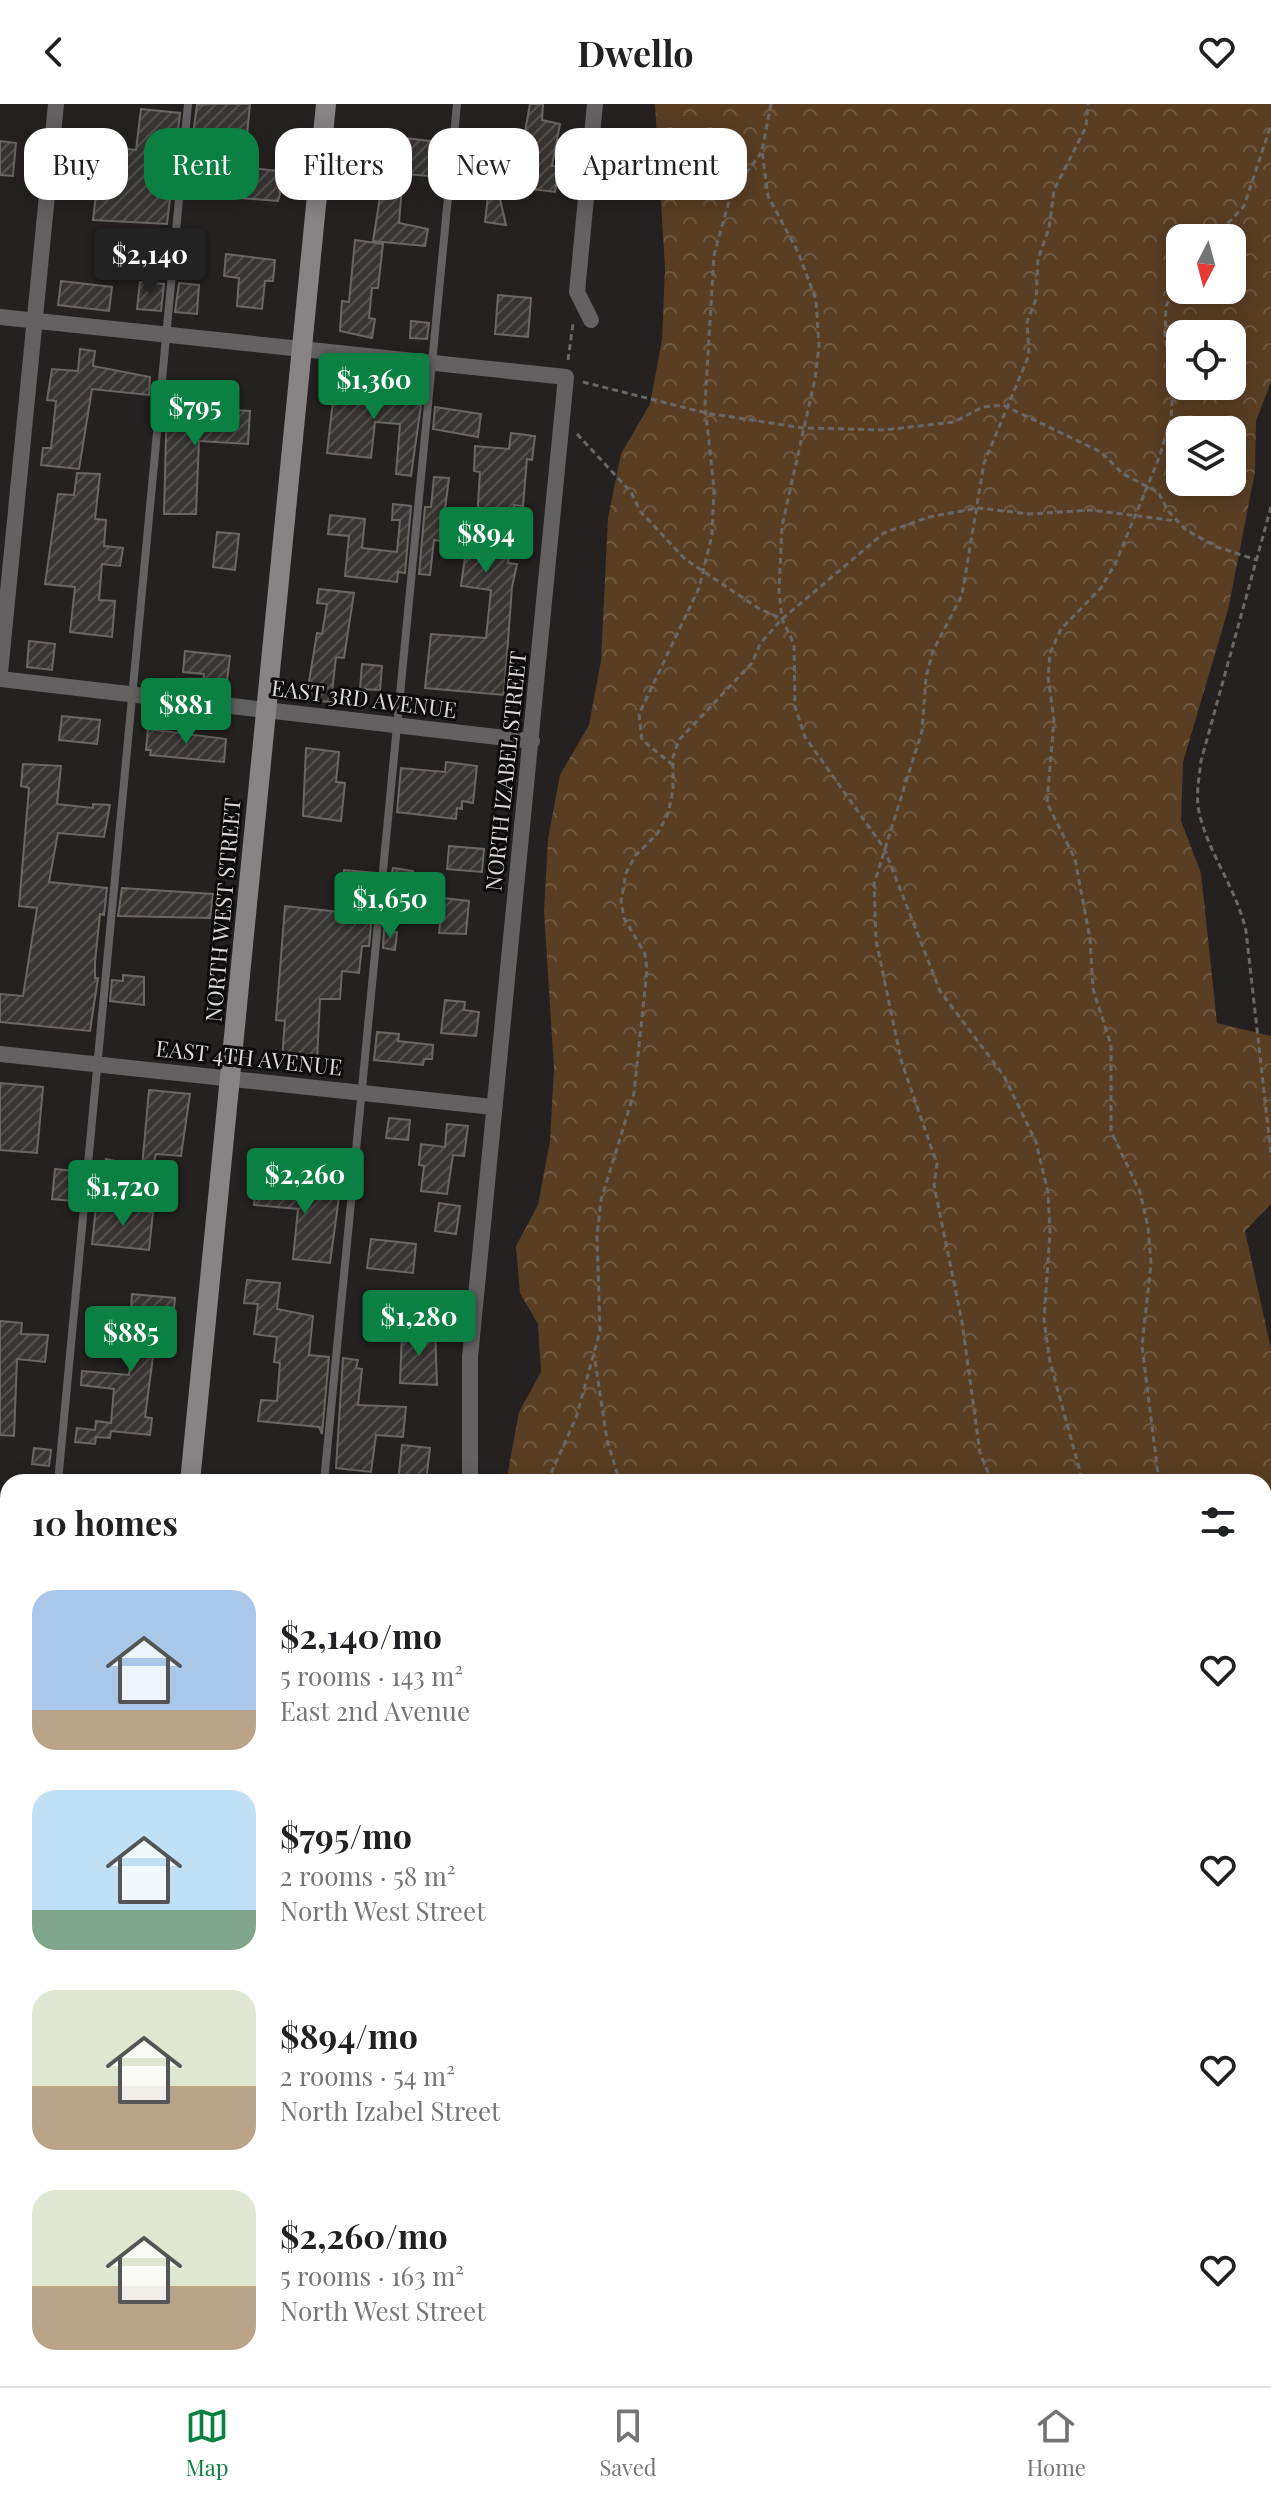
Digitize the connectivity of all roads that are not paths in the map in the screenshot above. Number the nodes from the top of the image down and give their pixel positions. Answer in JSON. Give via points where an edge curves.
{"nodes":[{"id":1,"x":56,"y":104,"type":"edge"},
{"id":2,"x":188,"y":104,"type":"edge"},
{"id":3,"x":326,"y":104,"type":"edge"},
{"id":4,"x":457,"y":104,"type":"edge"},
{"id":5,"x":595,"y":104,"type":"edge"},
{"id":6,"x":0,"y":317,"type":"edge"},
{"id":7,"x":33,"y":320,"type":"junction"},
{"id":8,"x":591,"y":320,"type":"dead end"},
{"id":9,"x":167,"y":334,"type":"junction"},
{"id":10,"x":302,"y":348,"type":"junction"},
{"id":11,"x":432,"y":362,"type":"junction"},
{"id":12,"x":0,"y":676,"type":"edge"},
{"id":13,"x":131,"y":696,"type":"junction"},
{"id":14,"x":266,"y":710,"type":"junction"},
{"id":15,"x":397,"y":725,"type":"junction"},
{"id":16,"x":532,"y":741,"type":"junction"},
{"id":17,"x":0,"y":1054,"type":"edge"},
{"id":18,"x":97,"y":1065,"type":"junction"},
{"id":19,"x":231,"y":1079,"type":"junction"},
{"id":20,"x":362,"y":1092,"type":"junction"},
{"id":21,"x":493,"y":1107,"type":"junction"},
{"id":22,"x":59,"y":1474,"type":"edge"},
{"id":23,"x":191,"y":1474,"type":"edge"},
{"id":24,"x":325,"y":1474,"type":"edge"},
{"id":25,"x":470,"y":1474,"type":"edge"}],
"edges":[{"from":1,"to":7,"type":"street"},
{"from":2,"to":9,"type":"lane"},
{"from":3,"to":10,"type":"street","name":"NORTH WEST STREET"},
{"from":4,"to":11,"type":"lane"},
{"from":5,"to":8,"type":"street","via":[[577,292]]},
{"from":6,"to":7,"type":"street"},
{"from":7,"to":9,"type":"street"},
{"from":7,"to":12,"type":"street"},
{"from":9,"to":10,"type":"street"},
{"from":9,"to":13,"type":"lane"},
{"from":10,"to":11,"type":"street"},
{"from":10,"to":14,"type":"street","name":"NORTH WEST STREET"},
{"from":11,"to":15,"type":"lane"},
{"from":11,"to":16,"type":"street","name":"NORTH IZABEL STREET","via":[[566,377]]},
{"from":12,"to":13,"type":"street","name":"EAST 3RD AVENUE"},
{"from":13,"to":14,"type":"street","name":"EAST 3RD AVENUE"},
{"from":13,"to":18,"type":"lane"},
{"from":14,"to":15,"type":"street","name":"EAST 3RD AVENUE"},
{"from":14,"to":19,"type":"street","name":"NORTH WEST STREET"},
{"from":15,"to":16,"type":"street","name":"EAST 3RD AVENUE"},
{"from":15,"to":20,"type":"lane"},
{"from":16,"to":21,"type":"street","name":"NORTH IZABEL STREET"},
{"from":17,"to":18,"type":"street","name":"EAST 4TH AVENUE"},
{"from":18,"to":19,"type":"street","name":"EAST 4TH AVENUE"},
{"from":18,"to":22,"type":"lane"},
{"from":19,"to":20,"type":"street","name":"EAST 4TH AVENUE"},
{"from":19,"to":23,"type":"street","name":"NORTH WEST STREET"},
{"from":20,"to":21,"type":"street","name":"EAST 4TH AVENUE"},
{"from":20,"to":24,"type":"lane"},
{"from":21,"to":25,"type":"street","name":"NORTH IZABEL STREET","via":[[470,1357]]}]}
